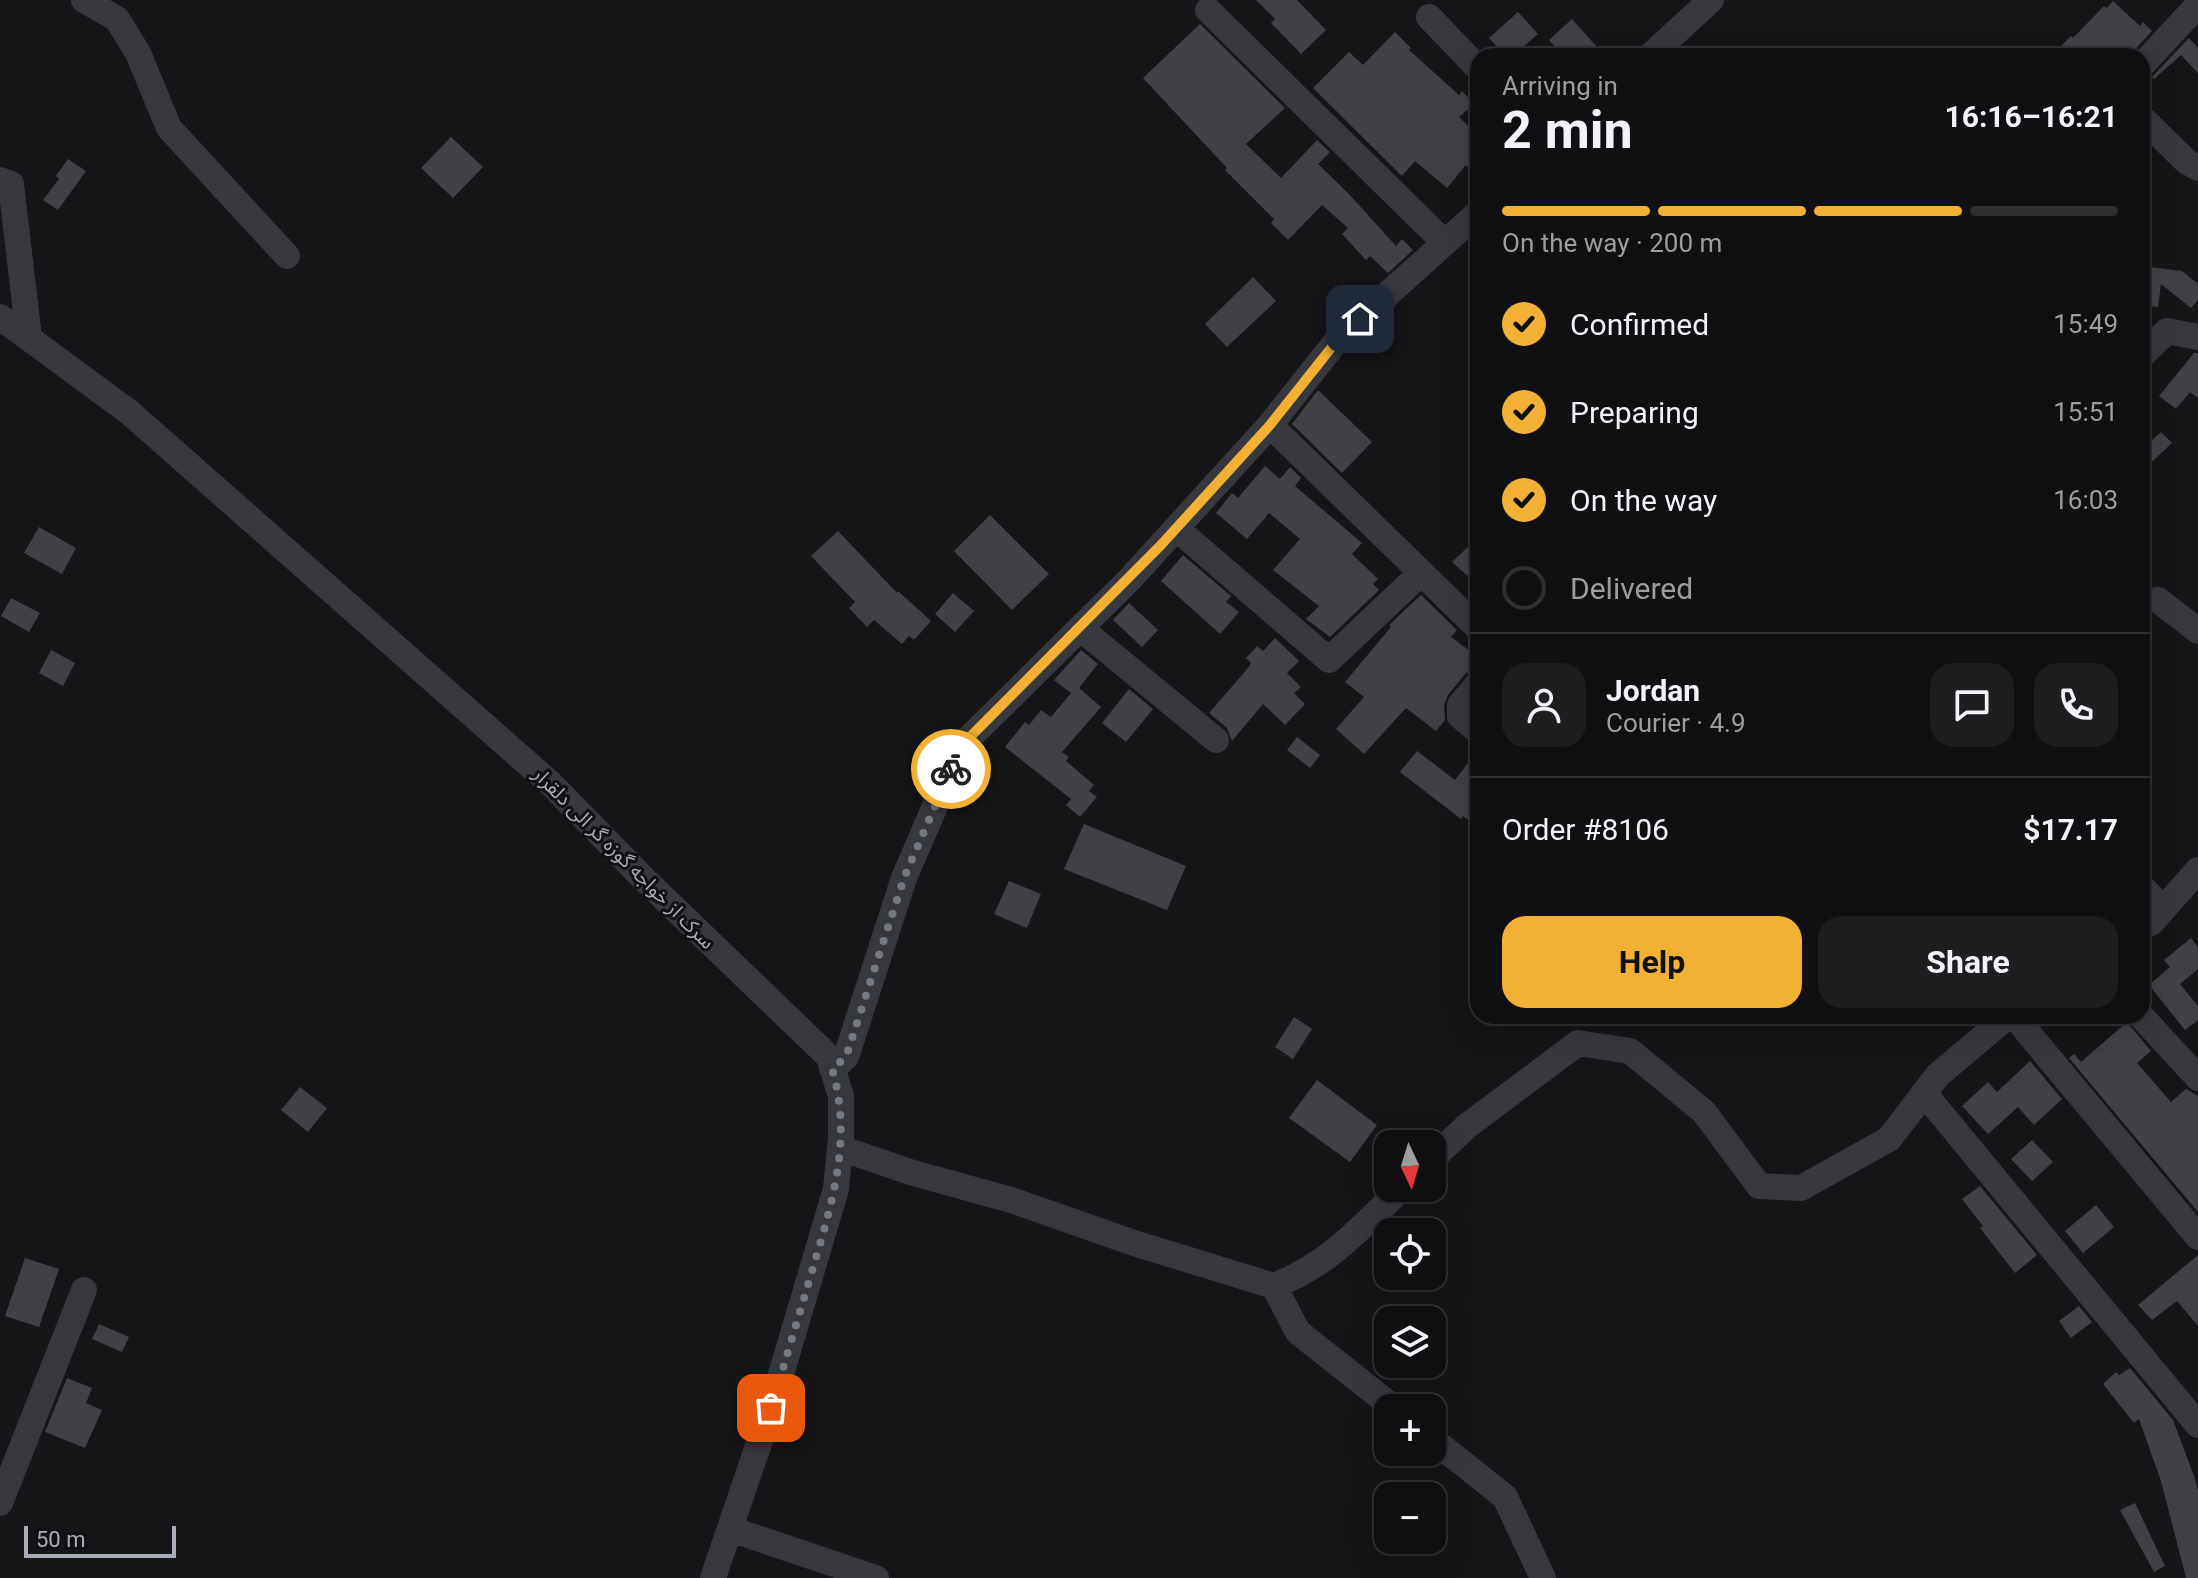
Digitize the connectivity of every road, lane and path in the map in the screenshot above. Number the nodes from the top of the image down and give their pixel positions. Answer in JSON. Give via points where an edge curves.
{"nodes":[{"id":1,"x":84,"y":0,"type":"edge"},
{"id":2,"x":1711,"y":0,"type":"edge"},
{"id":3,"x":2198,"y":5,"type":"edge"},
{"id":4,"x":1208,"y":10,"type":"dead end"},
{"id":5,"x":1429,"y":17,"type":"dead end"},
{"id":6,"x":1659,"y":48,"type":"edge"},
{"id":7,"x":2150,"y":56,"type":"edge"},
{"id":8,"x":1470,"y":60,"type":"edge"},
{"id":9,"x":2150,"y":126,"type":"edge"},
{"id":10,"x":2198,"y":168,"type":"edge"},
{"id":11,"x":0,"y":180,"type":"edge"},
{"id":12,"x":1470,"y":220,"type":"edge"},
{"id":13,"x":1445,"y":243,"type":"junction"},
{"id":14,"x":287,"y":256,"type":"dead end"},
{"id":15,"x":0,"y":317,"type":"edge"},
{"id":16,"x":2198,"y":337,"type":"edge"},
{"id":17,"x":29,"y":338,"type":"junction"},
{"id":18,"x":2150,"y":347,"type":"edge"},
{"id":19,"x":1270,"y":425,"type":"junction"},
{"id":20,"x":1177,"y":529,"type":"junction"},
{"id":21,"x":1421,"y":573,"type":"junction"},
{"id":22,"x":2158,"y":600,"type":"dead end"},
{"id":23,"x":1470,"y":620,"type":"edge"},
{"id":24,"x":1080,"y":628,"type":"junction"},
{"id":25,"x":2198,"y":631,"type":"edge"},
{"id":26,"x":1470,"y":693,"type":"edge"},
{"id":27,"x":1470,"y":724,"type":"edge"},
{"id":28,"x":1216,"y":740,"type":"dead end"},
{"id":29,"x":2194,"y":884,"type":"edge"},
{"id":30,"x":2150,"y":895,"type":"edge"},
{"id":31,"x":2163,"y":909,"type":"junction"},
{"id":32,"x":2150,"y":923,"type":"edge"},
{"id":33,"x":1999,"y":1024,"type":"edge"},
{"id":34,"x":2021,"y":1024,"type":"edge"},
{"id":35,"x":2148,"y":1024,"type":"edge"},
{"id":36,"x":832,"y":1069,"type":"junction"},
{"id":37,"x":2198,"y":1078,"type":"edge"},
{"id":38,"x":1924,"y":1093,"type":"junction"},
{"id":39,"x":1446,"y":1146,"type":"edge"},
{"id":40,"x":840,"y":1148,"type":"junction"},
{"id":41,"x":1387,"y":1202,"type":"edge"},
{"id":42,"x":2198,"y":1237,"type":"edge"},
{"id":43,"x":1274,"y":1286,"type":"junction"},
{"id":44,"x":84,"y":1290,"type":"dead end"},
{"id":45,"x":1376,"y":1394,"type":"edge"},
{"id":46,"x":2198,"y":1425,"type":"edge"},
{"id":47,"x":1446,"y":1450,"type":"edge"},
{"id":48,"x":0,"y":1503,"type":"edge"},
{"id":49,"x":730,"y":1529,"type":"junction"},
{"id":50,"x":713,"y":1578,"type":"edge"},
{"id":51,"x":876,"y":1578,"type":"edge"},
{"id":52,"x":1543,"y":1578,"type":"edge"}],
"edges":[{"from":1,"to":14,"type":"street","via":[[117,19],[138,53],[169,128]]},
{"from":2,"to":6,"type":"street"},
{"from":3,"to":7,"type":"street"},
{"from":4,"to":13,"type":"street"},
{"from":5,"to":8,"type":"street"},
{"from":9,"to":10,"type":"street"},
{"from":11,"to":17,"type":"street","via":[[11,184]]},
{"from":12,"to":13,"type":"street"},
{"from":13,"to":19,"type":"street","via":[[1339,338]]},
{"from":15,"to":17,"type":"street","name":"سرک از خواجه گوزه گر الی دلقرار"},
{"from":16,"to":18,"type":"street","via":[[2167,331]]},
{"from":17,"to":36,"type":"street","name":"سرک از خواجه گوزه گر الی دلقرار","via":[[129,412],[551,784],[829,1057]]},
{"from":19,"to":20,"type":"street"},
{"from":19,"to":21,"type":"street"},
{"from":20,"to":21,"type":"street","via":[[1329,660]]},
{"from":20,"to":24,"type":"street"},
{"from":21,"to":23,"type":"street"},
{"from":22,"to":25,"type":"street"},
{"from":24,"to":28,"type":"street"},
{"from":24,"to":36,"type":"street","via":[[961,746],[904,878],[846,1057]]},
{"from":26,"to":27,"type":"street","via":[[1460,705],[1460,716]]},
{"from":29,"to":31,"type":"street"},
{"from":30,"to":31,"type":"street"},
{"from":31,"to":32,"type":"street"},
{"from":33,"to":38,"type":"street"},
{"from":34,"to":42,"type":"street"},
{"from":35,"to":37,"type":"street"},
{"from":36,"to":40,"type":"street","name":"سرک از خواجه گوزه گر الی دلقرار","via":[[841,1096]]},
{"from":38,"to":39,"type":"street","via":[[1889,1139],[1801,1188],[1759,1186],[1704,1112],[1630,1051],[1578,1043]]},
{"from":38,"to":46,"type":"street"},
{"from":40,"to":43,"type":"street"},
{"from":40,"to":49,"type":"street","name":"سرک از خواجه گوزه گر الی دلقرار","via":[[836,1189]]},
{"from":41,"to":43,"type":"street","via":[[1333,1254]]},
{"from":43,"to":45,"type":"street","via":[[1298,1332]]},
{"from":44,"to":48,"type":"street"},
{"from":47,"to":52,"type":"street","via":[[1505,1497]]},
{"from":49,"to":50,"type":"street","name":"سرک از خواجه گوزه گر الی دلقرار"},
{"from":49,"to":51,"type":"street"}]}
